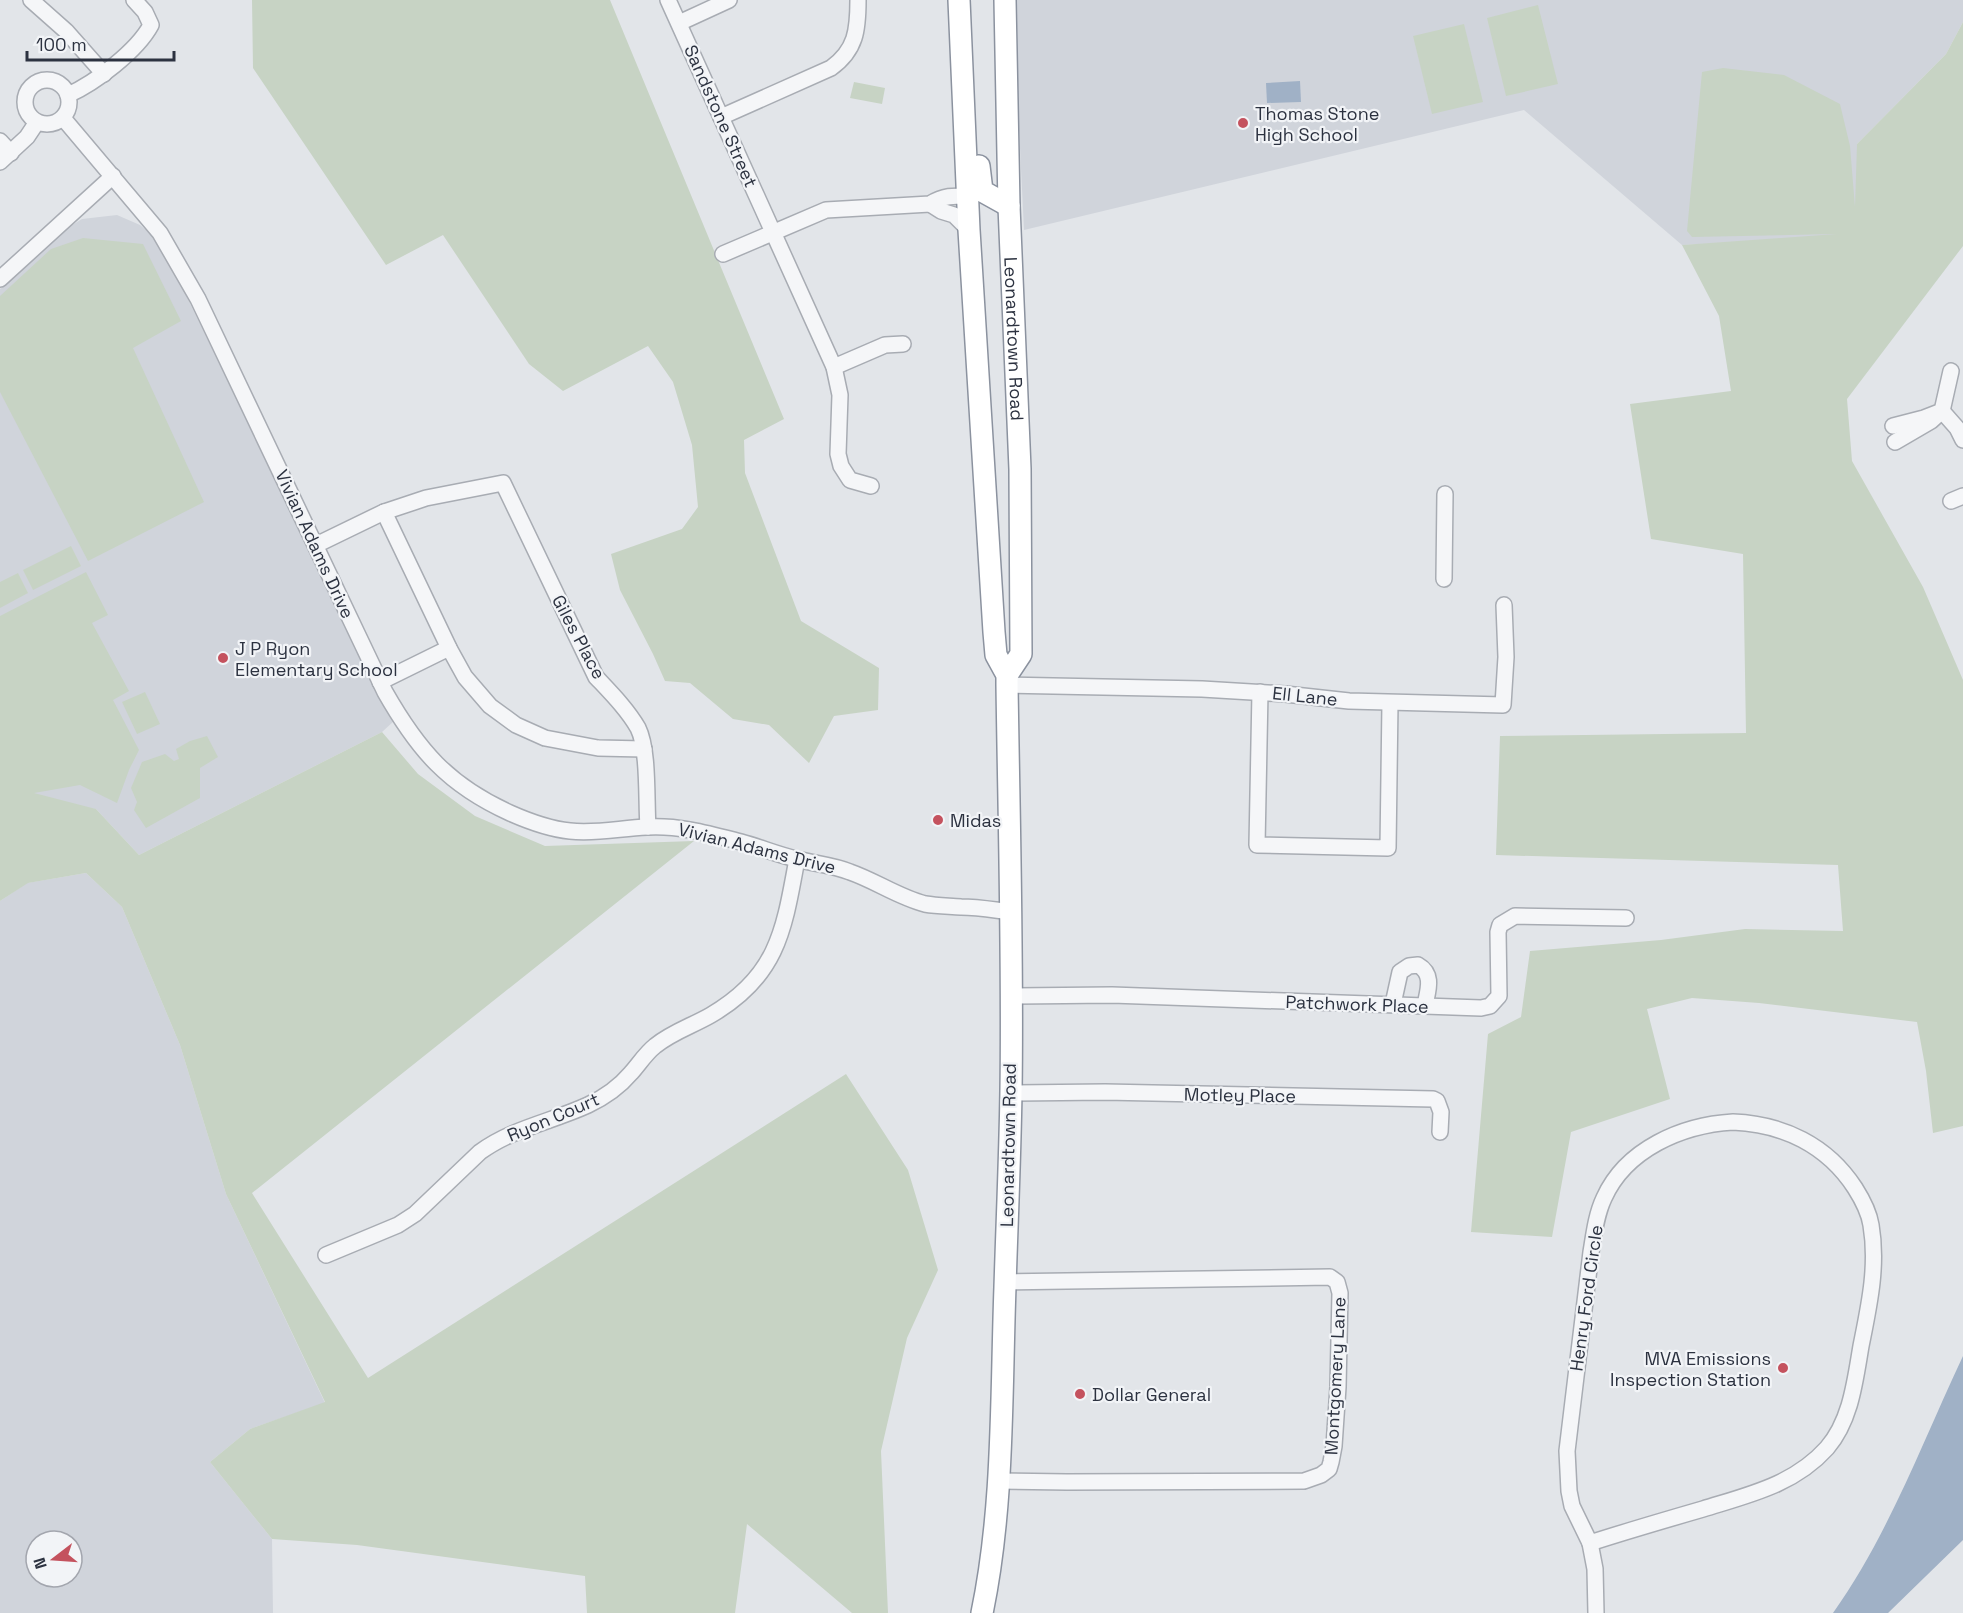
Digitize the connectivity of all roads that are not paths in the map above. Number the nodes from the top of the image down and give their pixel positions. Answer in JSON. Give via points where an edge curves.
{"nodes":[{"id":1,"x":31,"y":0,"type":"edge"},
{"id":2,"x":134,"y":0,"type":"edge"},
{"id":3,"x":668,"y":0,"type":"edge"},
{"id":4,"x":729,"y":0,"type":"edge"},
{"id":5,"x":858,"y":0,"type":"edge"},
{"id":6,"x":960,"y":0,"type":"edge"},
{"id":7,"x":1005,"y":0,"type":"edge"},
{"id":8,"x":678,"y":23,"type":"junction"},
{"id":9,"x":962,"y":64,"type":"junction"},
{"id":10,"x":104,"y":74,"type":"junction"},
{"id":11,"x":68,"y":95,"type":"junction"},
{"id":12,"x":721,"y":117,"type":"junction"},
{"id":13,"x":63,"y":118,"type":"junction"},
{"id":14,"x":37,"y":122,"type":"junction"},
{"id":15,"x":0,"y":141,"type":"edge"},
{"id":16,"x":5,"y":158,"type":"edge"},
{"id":17,"x":113,"y":176,"type":"junction"},
{"id":18,"x":968,"y":197,"type":"junction"},
{"id":19,"x":930,"y":204,"type":"junction"},
{"id":20,"x":1009,"y":206,"type":"junction"},
{"id":21,"x":969,"y":230,"type":"junction"},
{"id":22,"x":773,"y":233,"type":"junction"},
{"id":23,"x":723,"y":254,"type":"dead end"},
{"id":24,"x":0,"y":279,"type":"edge"},
{"id":25,"x":1013,"y":289,"type":"junction"},
{"id":26,"x":903,"y":344,"type":"dead end"},
{"id":27,"x":834,"y":367,"type":"junction"},
{"id":28,"x":1951,"y":371,"type":"dead end"},
{"id":29,"x":1941,"y":411,"type":"junction"},
{"id":30,"x":1893,"y":426,"type":"dead end"},
{"id":31,"x":1963,"y":440,"type":"edge"},
{"id":32,"x":1895,"y":442,"type":"dead end"},
{"id":33,"x":871,"y":486,"type":"dead end"},
{"id":34,"x":1445,"y":494,"type":"dead end"},
{"id":35,"x":384,"y":512,"type":"junction"},
{"id":36,"x":316,"y":545,"type":"junction"},
{"id":37,"x":1444,"y":579,"type":"dead end"},
{"id":38,"x":1504,"y":604,"type":"dead end"},
{"id":39,"x":448,"y":648,"type":"junction"},
{"id":40,"x":1007,"y":680,"type":"junction"},
{"id":41,"x":380,"y":682,"type":"junction"},
{"id":42,"x":1260,"y":692,"type":"junction"},
{"id":43,"x":1390,"y":703,"type":"junction"},
{"id":44,"x":644,"y":749,"type":"junction"},
{"id":45,"x":648,"y":827,"type":"junction"},
{"id":46,"x":797,"y":859,"type":"junction"},
{"id":47,"x":1011,"y":912,"type":"junction"},
{"id":48,"x":1626,"y":918,"type":"dead end"},
{"id":49,"x":1010,"y":996,"type":"junction"},
{"id":50,"x":1393,"y":1004,"type":"junction"},
{"id":51,"x":1425,"y":1005,"type":"junction"},
{"id":52,"x":1011,"y":1093,"type":"junction"},
{"id":53,"x":1440,"y":1132,"type":"dead end"},
{"id":54,"x":326,"y":1255,"type":"dead end"},
{"id":55,"x":1005,"y":1282,"type":"junction"},
{"id":56,"x":997,"y":1481,"type":"junction"},
{"id":57,"x":1590,"y":1543,"type":"junction"},
{"id":58,"x":982,"y":1613,"type":"edge"},
{"id":59,"x":1596,"y":1613,"type":"edge"}],
"edges":[{"from":1,"to":10,"type":"street","via":[[66,31]]},
{"from":2,"to":10,"type":"street","via":[[151,25],[146,35]]},
{"from":3,"to":8,"type":"street","name":"Sandstone Street"},
{"from":4,"to":8,"type":"street"},
{"from":5,"to":12,"type":"street","via":[[858,28],[842,60]]},
{"from":6,"to":9,"type":"highway","name":"Leonardtown Road"},
{"from":7,"to":20,"type":"highway","name":"Leonardtown Road"},
{"from":8,"to":12,"type":"street","name":"Sandstone Street"},
{"from":9,"to":18,"type":"highway","name":"Leonardtown Road"},
{"from":9,"to":20,"type":"highway","via":[[973,86],[980,188]]},
{"from":10,"to":11,"type":"street"},
{"from":11,"to":13,"type":"street","via":[[69,107]]},
{"from":11,"to":14,"type":"street","via":[[52,80],[32,86],[25,105]]},
{"from":12,"to":22,"type":"street","name":"Sandstone Street"},
{"from":13,"to":14,"type":"street","via":[[51,124]]},
{"from":13,"to":17,"type":"street","name":"Vivian Adams Drive"},
{"from":14,"to":16,"type":"street"},
{"from":15,"to":16,"type":"street"},
{"from":17,"to":24,"type":"street"},
{"from":17,"to":36,"type":"street","name":"Vivian Adams Drive","via":[[160,233],[198,299]]},
{"from":18,"to":19,"type":"street","via":[[940,198]]},
{"from":18,"to":21,"type":"highway","name":"Leonardtown Road"},
{"from":18,"to":25,"type":"highway","via":[[997,212],[1002,225],[1003,260]]},
{"from":19,"to":21,"type":"street","via":[[954,215]]},
{"from":19,"to":22,"type":"street","via":[[825,210]]},
{"from":20,"to":25,"type":"highway","name":"Leonardtown Road"},
{"from":21,"to":40,"type":"highway","name":"Leonardtown Road","via":[[996,655]]},
{"from":22,"to":23,"type":"street"},
{"from":22,"to":27,"type":"street","name":"Sandstone Street"},
{"from":25,"to":40,"type":"highway","name":"Leonardtown Road","via":[[1020,469],[1021,654]]},
{"from":26,"to":27,"type":"street","via":[[885,345]]},
{"from":27,"to":33,"type":"street","name":"Sandstone Street","via":[[840,395],[841,466],[850,480]]},
{"from":28,"to":29,"type":"street"},
{"from":29,"to":30,"type":"street"},
{"from":29,"to":31,"type":"street"},
{"from":29,"to":32,"type":"street"},
{"from":34,"to":37,"type":"street"},
{"from":35,"to":36,"type":"street"},
{"from":35,"to":39,"type":"street"},
{"from":35,"to":44,"type":"street","name":"Giles Place","via":[[426,498],[503,483],[596,677],[638,730]]},
{"from":36,"to":41,"type":"street","name":"Vivian Adams Drive"},
{"from":38,"to":43,"type":"street","name":"Ell Lane","via":[[1503,705]]},
{"from":39,"to":41,"type":"street"},
{"from":39,"to":44,"type":"street","via":[[465,677],[490,706],[516,725],[566,742],[598,748]]},
{"from":40,"to":42,"type":"street","name":"Ell Lane"},
{"from":40,"to":47,"type":"highway","name":"Leonardtown Road"},
{"from":41,"to":45,"type":"street","name":"Vivian Adams Drive","via":[[421,747],[443,771],[482,799],[528,820],[570,831]]},
{"from":42,"to":43,"type":"street","name":"Ell Lane"},
{"from":42,"to":43,"type":"street","via":[[1257,845],[1388,848]]},
{"from":44,"to":45,"type":"street","name":"Giles Place"},
{"from":45,"to":46,"type":"street","name":"Vivian Adams Drive","via":[[695,830]]},
{"from":46,"to":47,"type":"street","name":"Vivian Adams Drive","via":[[848,871],[925,904]]},
{"from":46,"to":54,"type":"street","name":"Ryon Court","via":[[774,954],[752,985],[710,1016],[660,1042],[617,1087],[590,1104],[530,1125],[491,1144],[415,1214]]},
{"from":47,"to":49,"type":"highway","name":"Leonardtown Road"},
{"from":48,"to":51,"type":"street","name":"Patchwork Place","via":[[1532,915],[1508,919],[1498,932],[1496,1002],[1481,1008]]},
{"from":49,"to":50,"type":"street","name":"Patchwork Place","via":[[1112,995]]},
{"from":49,"to":52,"type":"highway","name":"Leonardtown Road"},
{"from":50,"to":51,"type":"street","name":"Patchwork Place"},
{"from":50,"to":51,"type":"street","via":[[1400,972],[1418,965],[1428,973]]},
{"from":52,"to":53,"type":"street","name":"Motley Place","via":[[1433,1099],[1441,1112]]},
{"from":52,"to":55,"type":"highway","name":"Leonardtown Road"},
{"from":55,"to":56,"type":"highway","name":"Leonardtown Road"},
{"from":55,"to":56,"type":"street","name":"Montgomery Lane","via":[[1330,1277],[1337,1282],[1340,1293],[1338,1387],[1329,1468],[1304,1481]]},
{"from":56,"to":58,"type":"highway","name":"Leonardtown Road","via":[[992,1553]]},
{"from":57,"to":57,"type":"street","name":"Henry Ford Circle","via":[[1572,1506],[1567,1451],[1591,1252],[1604,1199],[1619,1173],[1636,1157],[1701,1125],[1750,1123],[1805,1140],[1838,1165],[1849,1180],[1868,1213],[1872,1237],[1873,1269],[1863,1338],[1850,1405],[1836,1436],[1800,1471],[1765,1490]]},
{"from":57,"to":59,"type":"street","name":"Henry Ford Circle"}]}
